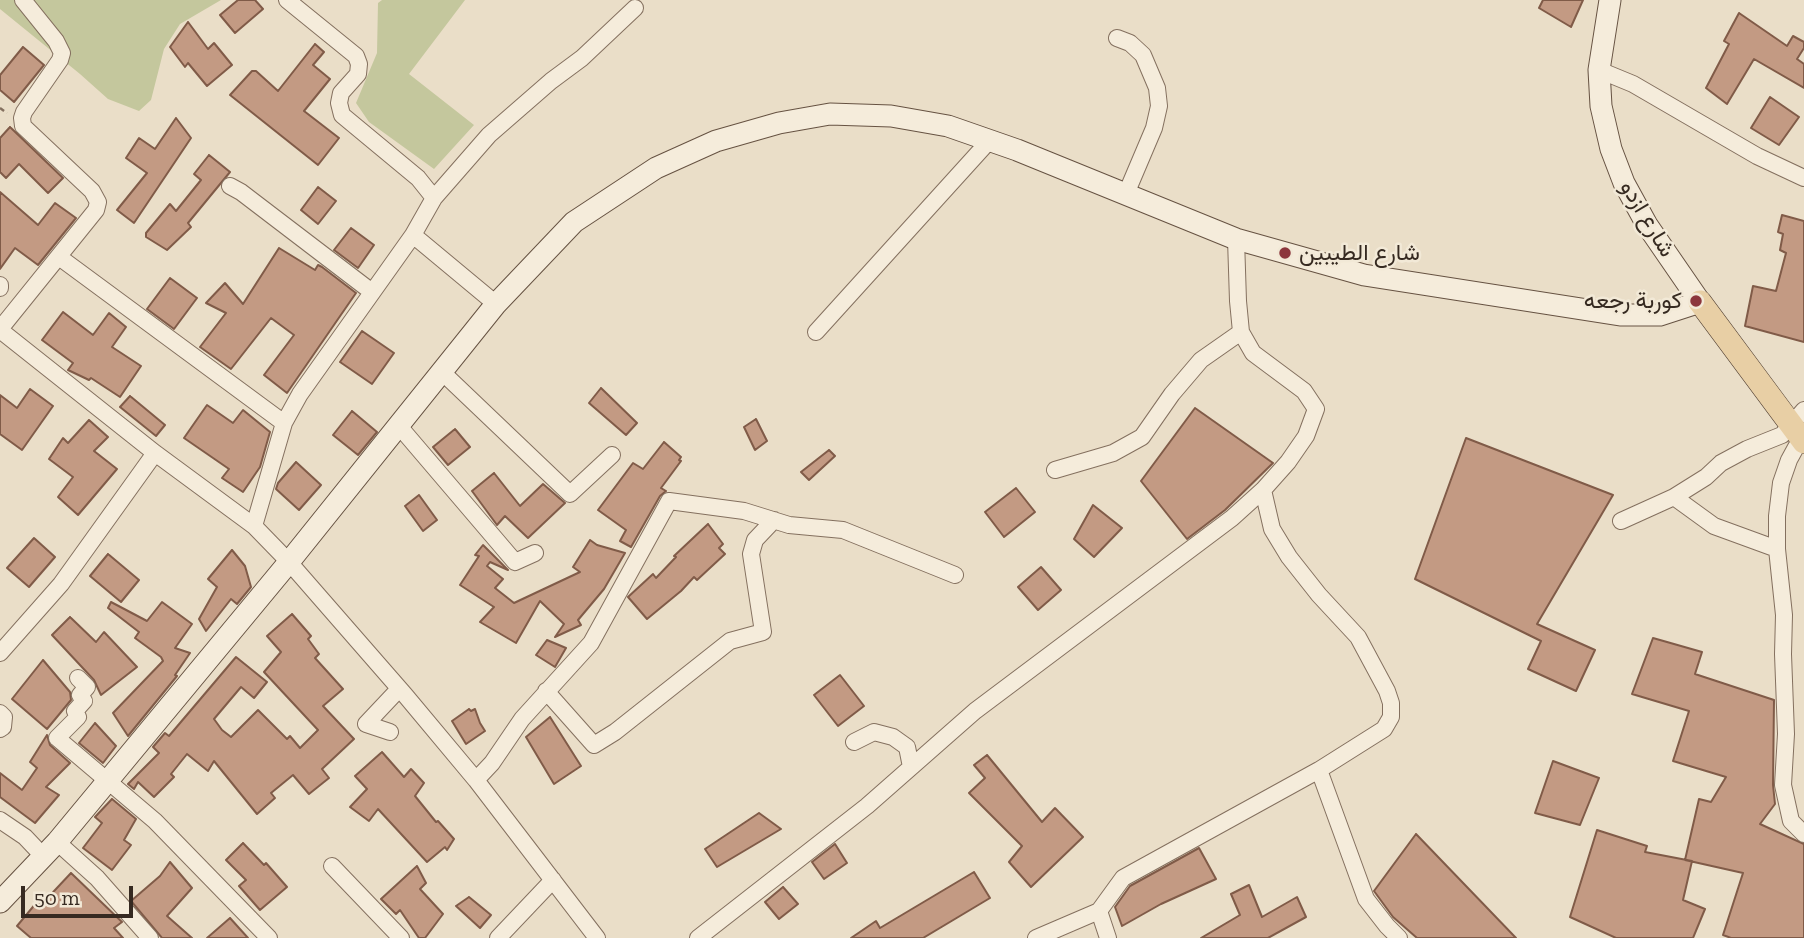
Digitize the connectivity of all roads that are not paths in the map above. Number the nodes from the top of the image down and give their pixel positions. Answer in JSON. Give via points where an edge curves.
{"nodes":[{"id":1,"x":23,"y":0,"type":"edge"},
{"id":2,"x":287,"y":0,"type":"edge"},
{"id":3,"x":1610,"y":0,"type":"edge"},
{"id":4,"x":635,"y":8,"type":"dead end"},
{"id":5,"x":1117,"y":38,"type":"dead end"},
{"id":6,"x":1599,"y":70,"type":"junction"},
{"id":7,"x":990,"y":140,"type":"junction"},
{"id":8,"x":1804,"y":178,"type":"edge"},
{"id":9,"x":230,"y":187,"type":"dead end"},
{"id":10,"x":1126,"y":194,"type":"junction"},
{"id":11,"x":434,"y":198,"type":"junction"},
{"id":12,"x":412,"y":235,"type":"junction"},
{"id":13,"x":1236,"y":239,"type":"junction"},
{"id":14,"x":59,"y":257,"type":"junction"},
{"id":15,"x":372,"y":292,"type":"junction"},
{"id":16,"x":1700,"y":302,"type":"junction"},
{"id":17,"x":496,"y":304,"type":"junction"},
{"id":18,"x":0,"y":330,"type":"edge"},
{"id":19,"x":816,"y":332,"type":"dead end"},
{"id":20,"x":1241,"y":332,"type":"junction"},
{"id":21,"x":442,"y":372,"type":"junction"},
{"id":22,"x":284,"y":423,"type":"junction"},
{"id":23,"x":398,"y":426,"type":"junction"},
{"id":24,"x":1800,"y":429,"type":"edge"},
{"id":25,"x":155,"y":453,"type":"junction"},
{"id":26,"x":612,"y":456,"type":"dead end"},
{"id":27,"x":1055,"y":470,"type":"dead end"},
{"id":28,"x":1263,"y":490,"type":"junction"},
{"id":29,"x":1674,"y":497,"type":"junction"},
{"id":30,"x":774,"y":520,"type":"junction"},
{"id":31,"x":1621,"y":521,"type":"dead end"},
{"id":32,"x":254,"y":526,"type":"junction"},
{"id":33,"x":1777,"y":549,"type":"junction"},
{"id":34,"x":535,"y":553,"type":"dead end"},
{"id":35,"x":289,"y":562,"type":"junction"},
{"id":36,"x":955,"y":575,"type":"dead end"},
{"id":37,"x":0,"y":653,"type":"edge"},
{"id":38,"x":78,"y":678,"type":"dead end"},
{"id":39,"x":399,"y":688,"type":"junction"},
{"id":40,"x":546,"y":691,"type":"junction"},
{"id":41,"x":0,"y":713,"type":"edge"},
{"id":42,"x":0,"y":729,"type":"edge"},
{"id":43,"x":390,"y":732,"type":"dead end"},
{"id":44,"x":854,"y":742,"type":"dead end"},
{"id":45,"x":911,"y":767,"type":"junction"},
{"id":46,"x":1319,"y":770,"type":"junction"},
{"id":47,"x":476,"y":780,"type":"junction"},
{"id":48,"x":107,"y":781,"type":"junction"},
{"id":49,"x":0,"y":820,"type":"edge"},
{"id":50,"x":1804,"y":834,"type":"edge"},
{"id":51,"x":50,"y":849,"type":"junction"},
{"id":52,"x":332,"y":866,"type":"dead end"},
{"id":53,"x":553,"y":880,"type":"junction"},
{"id":54,"x":0,"y":902,"type":"edge"},
{"id":55,"x":1099,"y":911,"type":"junction"},
{"id":56,"x":150,"y":938,"type":"edge"},
{"id":57,"x":269,"y":938,"type":"edge"},
{"id":58,"x":401,"y":938,"type":"edge"},
{"id":59,"x":498,"y":938,"type":"edge"},
{"id":60,"x":597,"y":938,"type":"edge"},
{"id":61,"x":698,"y":938,"type":"edge"},
{"id":62,"x":1036,"y":938,"type":"edge"},
{"id":63,"x":1108,"y":938,"type":"edge"},
{"id":64,"x":1399,"y":938,"type":"edge"}],
"edges":[{"from":1,"to":14,"type":"street","via":[[62,53],[24,112],[23,126],[98,202]]},
{"from":2,"to":11,"type":"street","via":[[356,57],[358,74],[341,93],[342,115],[418,178]]},
{"from":3,"to":6,"type":"main road","name":"شارع ازدو"},
{"from":4,"to":11,"type":"street","via":[[488,135]]},
{"from":5,"to":10,"type":"street","via":[[1143,55],[1159,106]]},
{"from":6,"to":8,"type":"street"},
{"from":6,"to":16,"type":"main road","name":"شارع ازدو","via":[[1601,106],[1624,183]]},
{"from":7,"to":10,"type":"main road"},
{"from":7,"to":17,"type":"main road","via":[[948,126],[891,116],[830,114],[716,141],[656,168],[574,222]]},
{"from":7,"to":19,"type":"street"},
{"from":9,"to":15,"type":"street"},
{"from":10,"to":13,"type":"main road"},
{"from":11,"to":12,"type":"street"},
{"from":12,"to":15,"type":"street"},
{"from":12,"to":17,"type":"street"},
{"from":13,"to":16,"type":"main road","via":[[1364,275],[1607,313],[1660,315]]},
{"from":13,"to":20,"type":"street"},
{"from":14,"to":18,"type":"street"},
{"from":14,"to":22,"type":"street"},
{"from":15,"to":22,"type":"street"},
{"from":16,"to":24,"type":"main road","name":"شارع ازدو"},
{"from":17,"to":21,"type":"main road"},
{"from":18,"to":25,"type":"street"},
{"from":20,"to":27,"type":"street","via":[[1201,360],[1142,437],[1113,453]]},
{"from":20,"to":28,"type":"street","via":[[1252,353],[1304,391],[1317,409],[1306,436]]},
{"from":21,"to":23,"type":"main road"},
{"from":21,"to":26,"type":"street","via":[[570,494]]},
{"from":22,"to":32,"type":"street"},
{"from":23,"to":34,"type":"street","via":[[515,562]]},
{"from":23,"to":35,"type":"main road"},
{"from":24,"to":29,"type":"street","via":[[1721,463]]},
{"from":24,"to":33,"type":"street","via":[[1781,483]]},
{"from":25,"to":32,"type":"street"},
{"from":25,"to":37,"type":"street","via":[[61,584]]},
{"from":28,"to":45,"type":"street","via":[[975,711]]},
{"from":28,"to":46,"type":"street","via":[[1272,529],[1319,595],[1358,637],[1391,703],[1391,717],[1384,729]]},
{"from":29,"to":31,"type":"street"},
{"from":29,"to":33,"type":"street","via":[[1714,526]]},
{"from":30,"to":36,"type":"street","via":[[843,530]]},
{"from":30,"to":40,"type":"street","via":[[744,511],[669,501],[591,643]]},
{"from":30,"to":40,"type":"street","via":[[755,540],[751,554],[763,632],[730,641],[594,745]]},
{"from":32,"to":35,"type":"street"},
{"from":33,"to":50,"type":"street","via":[[1784,615],[1783,785],[1791,821]]},
{"from":35,"to":39,"type":"street"},
{"from":35,"to":48,"type":"main road"},
{"from":38,"to":48,"type":"street","via":[[86,687],[80,695],[84,701],[75,711],[78,717],[57,738]]},
{"from":39,"to":43,"type":"street","via":[[366,724]]},
{"from":39,"to":47,"type":"street"},
{"from":40,"to":47,"type":"street"},
{"from":41,"to":42,"type":"street","via":[[4,716]]},
{"from":44,"to":45,"type":"street","via":[[874,732],[893,737],[907,747]]},
{"from":45,"to":61,"type":"street"},
{"from":46,"to":55,"type":"street","via":[[1123,878]]},
{"from":46,"to":64,"type":"street","via":[[1366,899]]},
{"from":47,"to":53,"type":"street"},
{"from":48,"to":51,"type":"main road"},
{"from":48,"to":57,"type":"street","via":[[155,821]]},
{"from":49,"to":51,"type":"street"},
{"from":51,"to":54,"type":"main road"},
{"from":51,"to":56,"type":"street","via":[[97,878]]},
{"from":52,"to":58,"type":"street"},
{"from":53,"to":59,"type":"street"},
{"from":53,"to":60,"type":"street"},
{"from":55,"to":62,"type":"street"},
{"from":55,"to":63,"type":"street"}]}
